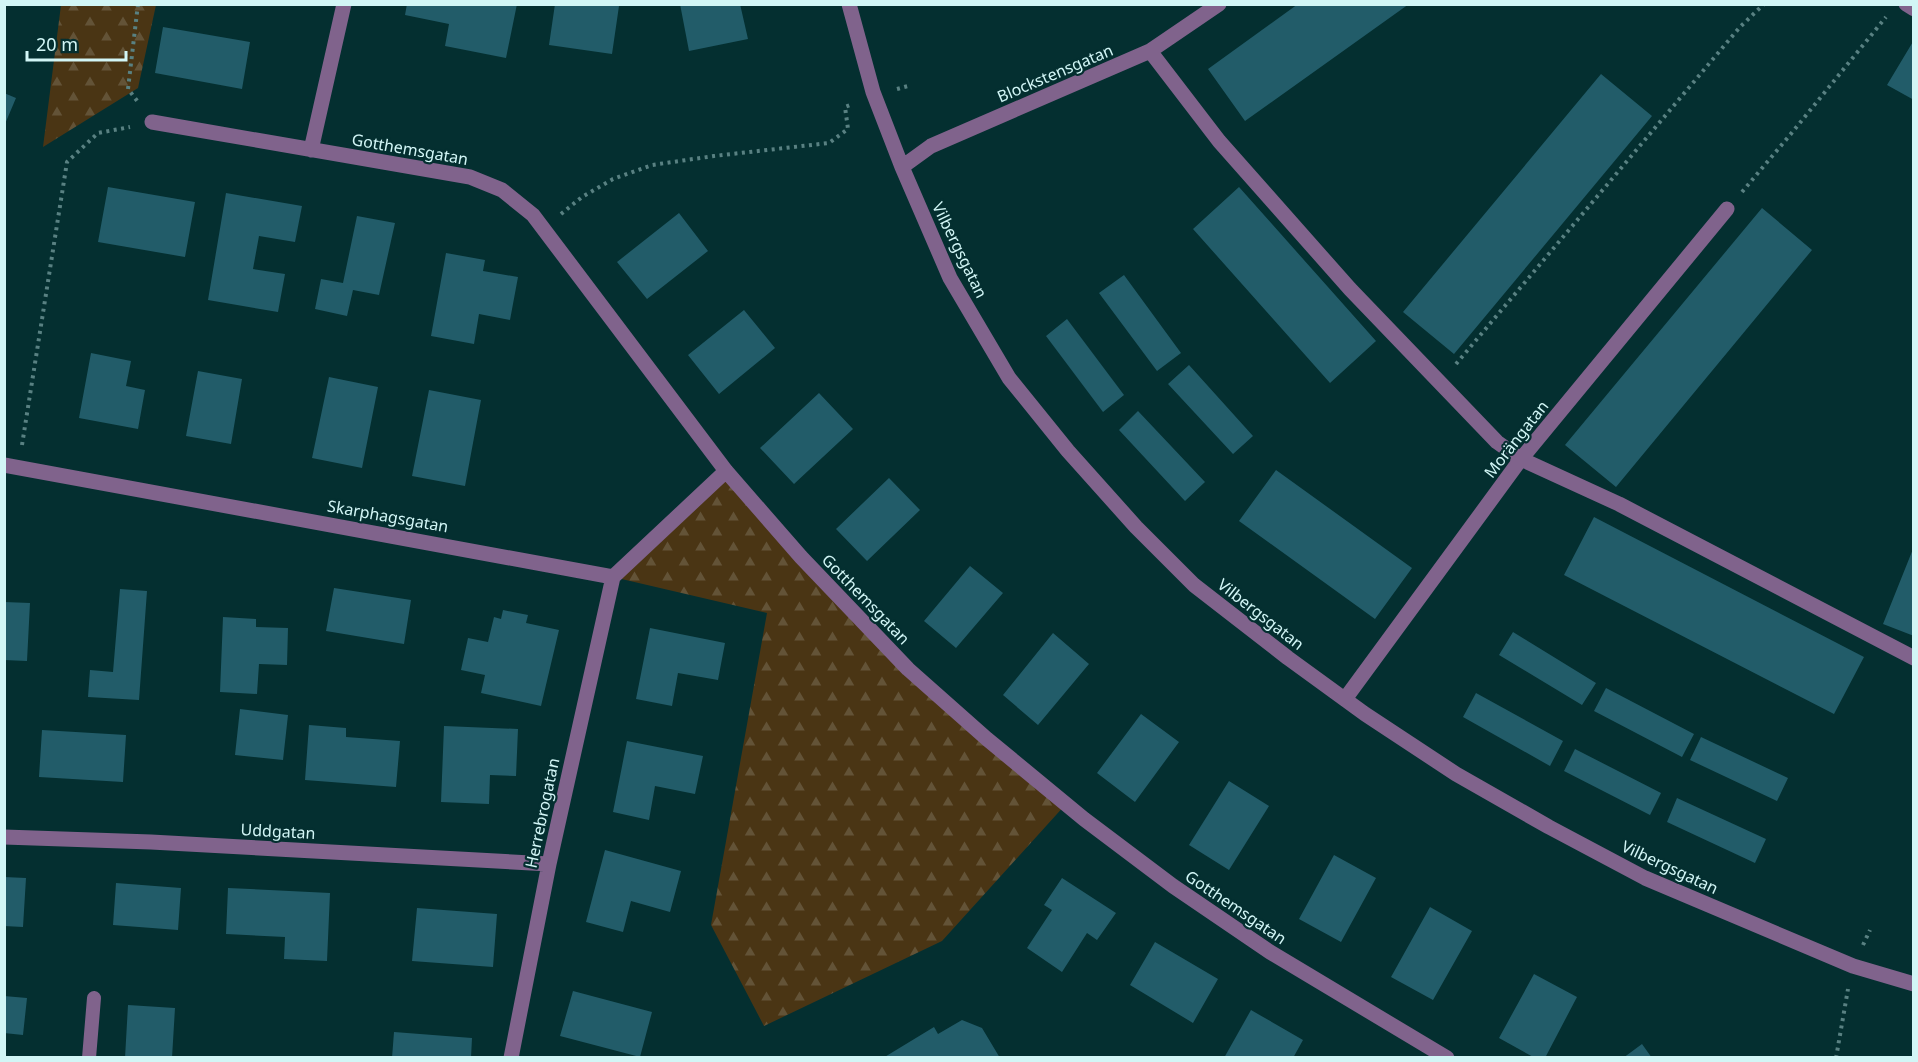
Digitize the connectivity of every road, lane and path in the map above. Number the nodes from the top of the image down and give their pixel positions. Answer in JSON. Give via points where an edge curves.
{"nodes":[{"id":1,"x":138,"y":4,"type":"edge"},
{"id":2,"x":344,"y":4,"type":"edge"},
{"id":3,"x":849,"y":4,"type":"edge"},
{"id":4,"x":1219,"y":4,"type":"edge"},
{"id":5,"x":1764,"y":4,"type":"edge"},
{"id":6,"x":1906,"y":4,"type":"edge"},
{"id":7,"x":1914,"y":9,"type":"edge"},
{"id":8,"x":1888,"y":14,"type":"dead end"},
{"id":9,"x":1150,"y":51,"type":"junction"},
{"id":10,"x":908,"y":86,"type":"dead end"},
{"id":11,"x":875,"y":97,"type":"junction"},
{"id":12,"x":152,"y":122,"type":"junction"},
{"id":13,"x":311,"y":150,"type":"junction"},
{"id":14,"x":902,"y":167,"type":"junction"},
{"id":15,"x":1727,"y":209,"type":"joint"},
{"id":16,"x":543,"y":228,"type":"junction"},
{"id":17,"x":1440,"y":383,"type":"junction"},
{"id":18,"x":1521,"y":459,"type":"junction"},
{"id":19,"x":12,"y":466,"type":"edge"},
{"id":20,"x":726,"y":471,"type":"junction"},
{"id":21,"x":613,"y":576,"type":"junction"},
{"id":22,"x":1914,"y":658,"type":"edge"},
{"id":23,"x":1345,"y":699,"type":"junction"},
{"id":24,"x":4,"y":837,"type":"edge"},
{"id":25,"x":549,"y":864,"type":"junction"},
{"id":26,"x":1912,"y":980,"type":"edge"},
{"id":27,"x":94,"y":998,"type":"dead end"},
{"id":28,"x":89,"y":1058,"type":"edge"},
{"id":29,"x":511,"y":1058,"type":"edge"},
{"id":30,"x":1448,"y":1058,"type":"edge"}],
"edges":[{"from":1,"to":12,"type":"path","via":[[128,89]]},
{"from":2,"to":13,"type":"street"},
{"from":3,"to":11,"type":"street","name":"Vilbergsgatan"},
{"from":4,"to":9,"type":"street","name":"Blockstensgatan"},
{"from":5,"to":17,"type":"path","via":[[1740,27]]},
{"from":6,"to":7,"type":"street"},
{"from":8,"to":15,"type":"path"},
{"from":9,"to":14,"type":"street","name":"Blockstensgatan","via":[[931,146]]},
{"from":9,"to":17,"type":"street","via":[[1219,141],[1350,289]]},
{"from":10,"to":11,"type":"path"},
{"from":11,"to":14,"type":"street","name":"Vilbergsgatan"},
{"from":11,"to":16,"type":"path","via":[[845,107],[848,129],[829,143],[652,165],[612,179]]},
{"from":12,"to":13,"type":"street","name":"Gotthemsgatan"},
{"from":12,"to":19,"type":"path","via":[[98,134],[67,162]]},
{"from":13,"to":16,"type":"street","name":"Gotthemsgatan","via":[[470,177],[502,190]]},
{"from":14,"to":23,"type":"street","name":"Vilbergsgatan","via":[[956,288],[1009,378],[1068,451],[1194,585]]},
{"from":15,"to":18,"type":"street","name":"Morängatan"},
{"from":16,"to":20,"type":"street","name":"Gotthemsgatan"},
{"from":17,"to":18,"type":"street","via":[[1497,442]]},
{"from":18,"to":22,"type":"street","via":[[1619,504]]},
{"from":18,"to":23,"type":"street","name":"Morängatan"},
{"from":19,"to":21,"type":"street","name":"Skarphagsgatan"},
{"from":20,"to":21,"type":"street"},
{"from":20,"to":30,"type":"street","name":"Gotthemsgatan","via":[[908,669],[1084,819],[1270,952]]},
{"from":21,"to":25,"type":"street","name":"Herrebrogatan"},
{"from":23,"to":26,"type":"street","name":"Vilbergsgatan","via":[[1456,774],[1645,878],[1853,966]]},
{"from":24,"to":25,"type":"street","name":"Uddgatan"},
{"from":25,"to":29,"type":"street","name":"Herrebrogatan"},
{"from":27,"to":28,"type":"lane"}]}
